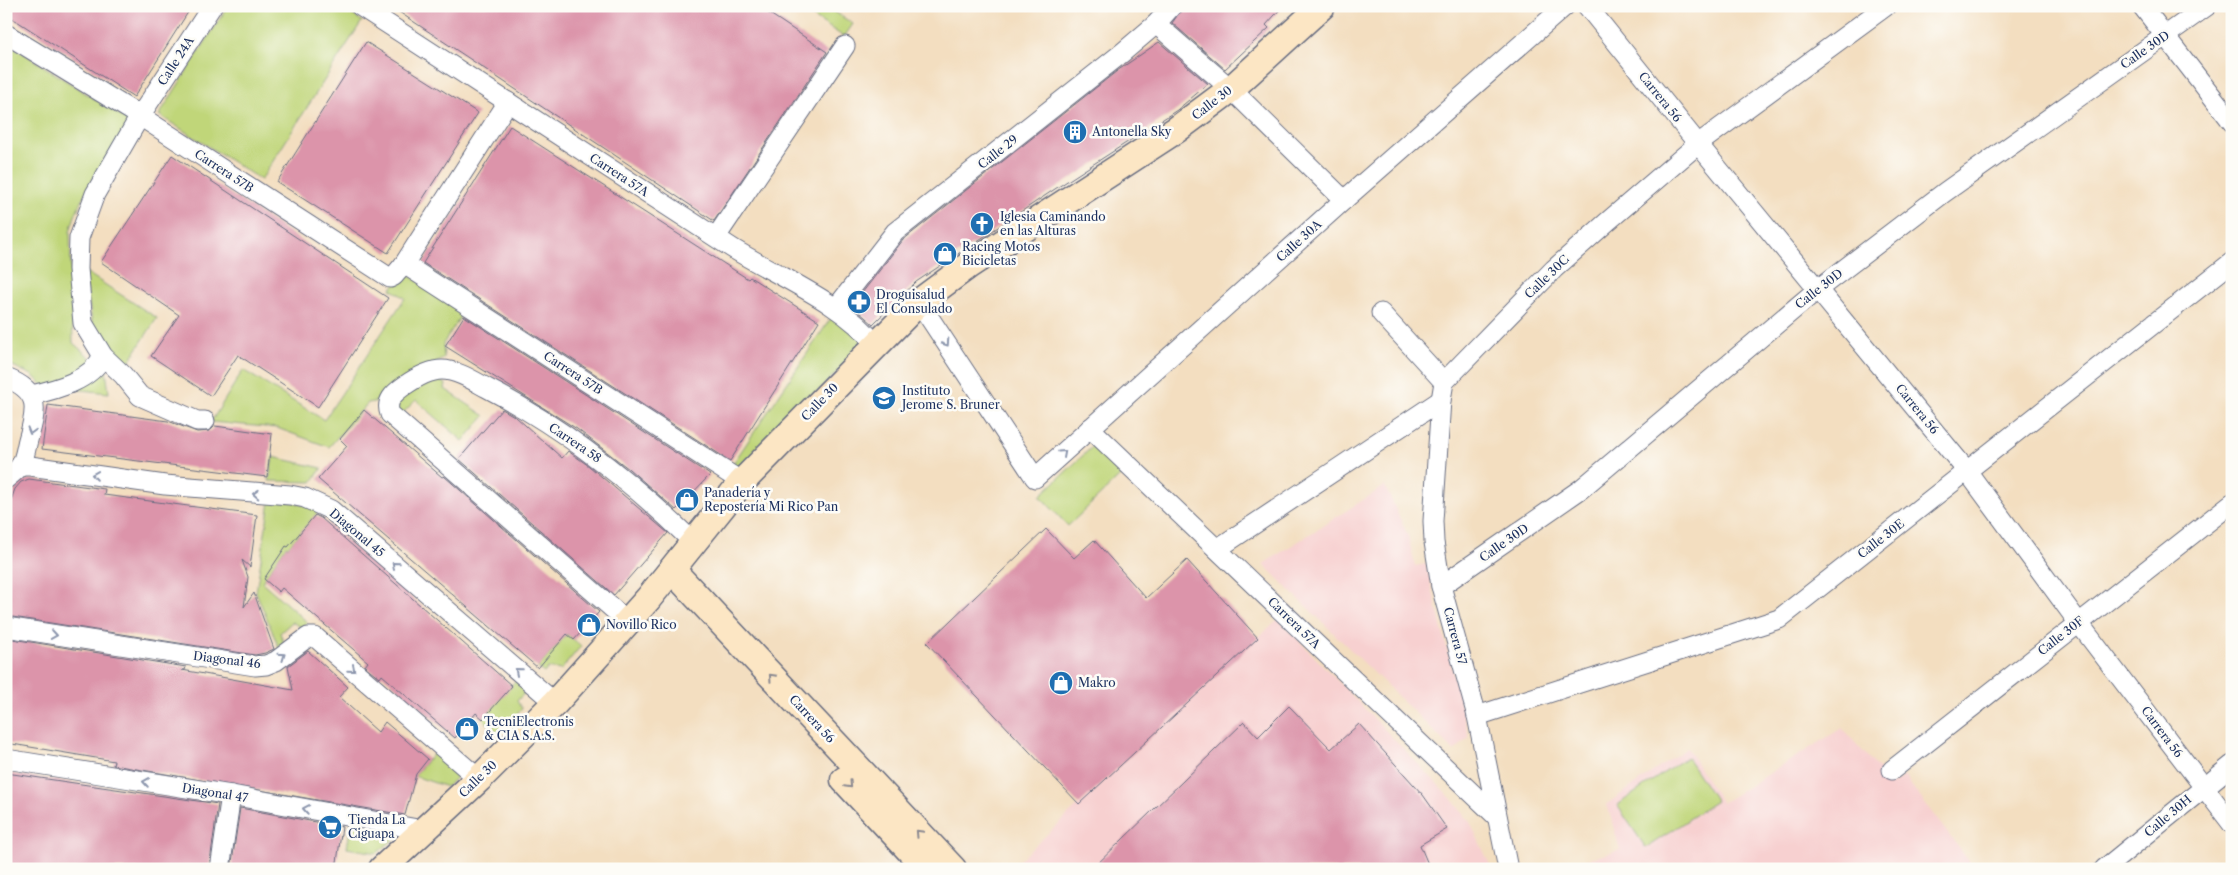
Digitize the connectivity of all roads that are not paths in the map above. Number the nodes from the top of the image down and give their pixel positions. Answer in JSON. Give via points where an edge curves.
{"nodes":[{"id":1,"x":212,"y":6,"type":"edge"},
{"id":2,"x":360,"y":6,"type":"edge"},
{"id":3,"x":1172,"y":6,"type":"edge"},
{"id":4,"x":1322,"y":6,"type":"edge"},
{"id":5,"x":1565,"y":6,"type":"edge"},
{"id":6,"x":1587,"y":6,"type":"edge"},
{"id":7,"x":1886,"y":6,"type":"edge"},
{"id":8,"x":2142,"y":6,"type":"edge"},
{"id":9,"x":2207,"y":6,"type":"edge"},
{"id":10,"x":1156,"y":24,"type":"junction"},
{"id":11,"x":6,"y":34,"type":"edge"},
{"id":12,"x":2164,"y":37,"type":"junction"},
{"id":13,"x":845,"y":46,"type":"dead end"},
{"id":14,"x":1231,"y":89,"type":"junction"},
{"id":15,"x":508,"y":102,"type":"junction"},
{"id":16,"x":140,"y":116,"type":"junction"},
{"id":17,"x":2232,"y":122,"type":"edge"},
{"id":18,"x":1698,"y":144,"type":"junction"},
{"id":19,"x":1344,"y":200,"type":"junction"},
{"id":20,"x":716,"y":237,"type":"junction"},
{"id":21,"x":2232,"y":262,"type":"edge"},
{"id":22,"x":404,"y":264,"type":"junction"},
{"id":23,"x":1818,"y":289,"type":"junction"},
{"id":24,"x":919,"y":302,"type":"junction"},
{"id":25,"x":836,"y":308,"type":"junction"},
{"id":26,"x":1381,"y":313,"type":"dead end"},
{"id":27,"x":876,"y":345,"type":"junction"},
{"id":28,"x":103,"y":356,"type":"junction"},
{"id":29,"x":6,"y":378,"type":"edge"},
{"id":30,"x":1443,"y":391,"type":"junction"},
{"id":31,"x":32,"y":395,"type":"junction"},
{"id":32,"x":205,"y":421,"type":"dead end"},
{"id":33,"x":1090,"y":428,"type":"junction"},
{"id":34,"x":1967,"y":471,"type":"junction"},
{"id":35,"x":13,"y":473,"type":"edge"},
{"id":36,"x":742,"y":482,"type":"junction"},
{"id":37,"x":2232,"y":504,"type":"edge"},
{"id":38,"x":693,"y":542,"type":"junction"},
{"id":39,"x":1216,"y":549,"type":"junction"},
{"id":40,"x":666,"y":576,"type":"junction"},
{"id":41,"x":1441,"y":586,"type":"junction"},
{"id":42,"x":628,"y":622,"type":"junction"},
{"id":43,"x":2078,"y":622,"type":"junction"},
{"id":44,"x":6,"y":627,"type":"edge"},
{"id":45,"x":555,"y":703,"type":"junction"},
{"id":46,"x":1477,"y":716,"type":"junction"},
{"id":47,"x":6,"y":759,"type":"edge"},
{"id":48,"x":2232,"y":765,"type":"edge"},
{"id":49,"x":1892,"y":770,"type":"dead end"},
{"id":50,"x":478,"y":779,"type":"junction"},
{"id":51,"x":2203,"y":787,"type":"junction"},
{"id":52,"x":231,"y":795,"type":"junction"},
{"id":53,"x":1497,"y":817,"type":"junction"},
{"id":54,"x":2232,"y":824,"type":"edge"},
{"id":55,"x":423,"y":830,"type":"junction"},
{"id":56,"x":220,"y":869,"type":"edge"},
{"id":57,"x":382,"y":869,"type":"edge"},
{"id":58,"x":927,"y":869,"type":"edge"},
{"id":59,"x":953,"y":869,"type":"edge"},
{"id":60,"x":1508,"y":869,"type":"edge"},
{"id":61,"x":2104,"y":869,"type":"edge"}],
"edges":[{"from":1,"to":16,"type":"street","name":"Calle 24A"},
{"from":2,"to":15,"type":"street","name":"Carrera 57A"},
{"from":3,"to":10,"type":"street","name":"Calle 29"},
{"from":4,"to":14,"type":"main road","name":"Calle 30"},
{"from":5,"to":19,"type":"street","name":"Calle 30A"},
{"from":6,"to":18,"type":"street","name":"Carrera 56"},
{"from":7,"to":18,"type":"street","name":"Calle 30C"},
{"from":8,"to":12,"type":"street"},
{"from":9,"to":12,"type":"street","name":"Calle 30D"},
{"from":10,"to":14,"type":"street"},
{"from":10,"to":25,"type":"street","name":"Calle 29","via":[[895,232]]},
{"from":11,"to":16,"type":"street","name":"Carrera 57B"},
{"from":12,"to":17,"type":"street"},
{"from":12,"to":23,"type":"street","name":"Calle 30D","via":[[1945,192]]},
{"from":13,"to":20,"type":"street"},
{"from":14,"to":19,"type":"street"},
{"from":14,"to":24,"type":"main road","name":"Calle 30","via":[[1176,130],[968,265]]},
{"from":15,"to":20,"type":"street","name":"Carrera 57A"},
{"from":15,"to":22,"type":"street"},
{"from":16,"to":22,"type":"street","name":"Carrera 57B","via":[[384,275],[394,276]]},
{"from":16,"to":28,"type":"street","name":"Calle 24A","via":[[95,194],[79,238],[83,323]]},
{"from":18,"to":23,"type":"street","name":"Carrera 56"},
{"from":18,"to":30,"type":"street","name":"Calle 30C","via":[[1554,268]]},
{"from":19,"to":33,"type":"street","name":"Calle 30A"},
{"from":20,"to":25,"type":"street","name":"Carrera 57A"},
{"from":21,"to":34,"type":"street","name":"Calle 30E"},
{"from":22,"to":36,"type":"street","name":"Carrera 57B"},
{"from":23,"to":34,"type":"street","name":"Carrera 56"},
{"from":23,"to":41,"type":"street","name":"Calle 30D","via":[[1581,489]]},
{"from":24,"to":27,"type":"main road","name":"Calle 30"},
{"from":24,"to":33,"type":"street","name":"Calle 30A","one_way":true,"via":[[1035,478]]},
{"from":25,"to":27,"type":"street","name":"Carrera 57A"},
{"from":26,"to":30,"type":"street"},
{"from":27,"to":36,"type":"main road","name":"Calle 30"},
{"from":28,"to":31,"type":"street","via":[[95,368],[78,380]]},
{"from":28,"to":32,"type":"street","name":"Calle 24A","via":[[140,396],[197,421]]},
{"from":29,"to":31,"type":"street","via":[[22,385]]},
{"from":30,"to":39,"type":"street","name":"Calle 30C"},
{"from":30,"to":41,"type":"street","name":"Carrera 57","via":[[1433,527]]},
{"from":31,"to":35,"type":"street","one_way":true,"via":[[34,420]]},
{"from":33,"to":39,"type":"street","name":"Carrera 57A"},
{"from":34,"to":43,"type":"street","name":"Carrera 56"},
{"from":34,"to":46,"type":"street","name":"Calle 30E","via":[[1779,619]]},
{"from":45,"to":35,"type":"street","name":"Diagonal 45","one_way":true,"via":[[318,502],[290,495],[174,486],[30,466]]},
{"from":36,"to":38,"type":"main road","name":"Calle 30"},
{"from":37,"to":43,"type":"street","name":"Calle 30F"},
{"from":38,"to":40,"type":"main road","name":"Calle 30"},
{"from":38,"to":42,"type":"street","name":"Carrera 58","via":[[594,456],[505,398],[464,377],[441,370],[421,376],[394,393],[389,404],[390,414]]},
{"from":39,"to":53,"type":"street","name":"Carrera 57A"},
{"from":40,"to":42,"type":"main road","name":"Calle 30"},
{"from":40,"to":58,"type":"main road","name":"Carrera 56","one_way":true},
{"from":59,"to":40,"type":"main road","name":"Carrera 56","one_way":true},
{"from":41,"to":46,"type":"street","name":"Carrera 57"},
{"from":42,"to":45,"type":"main road","name":"Calle 30"},
{"from":43,"to":49,"type":"street","name":"Calle 30F"},
{"from":43,"to":51,"type":"street","name":"Carrera 56"},
{"from":44,"to":50,"type":"street","name":"Diagonal 46","one_way":true,"via":[[255,666],[272,662],[308,637],[315,637]]},
{"from":45,"to":50,"type":"main road","name":"Calle 30"},
{"from":46,"to":53,"type":"street","name":"Carrera 57"},
{"from":52,"to":47,"type":"street","name":"Diagonal 47","one_way":true},
{"from":48,"to":51,"type":"street","name":"Calle 30H"},
{"from":50,"to":55,"type":"main road","name":"Calle 30"},
{"from":51,"to":54,"type":"street","name":"Carrera 56"},
{"from":51,"to":61,"type":"street","name":"Calle 30H"},
{"from":55,"to":52,"type":"street","name":"Diagonal 47","one_way":true},
{"from":52,"to":56,"type":"street"},
{"from":53,"to":60,"type":"street","name":"Carrera 57"},
{"from":55,"to":57,"type":"main road","name":"Calle 30"}]}
